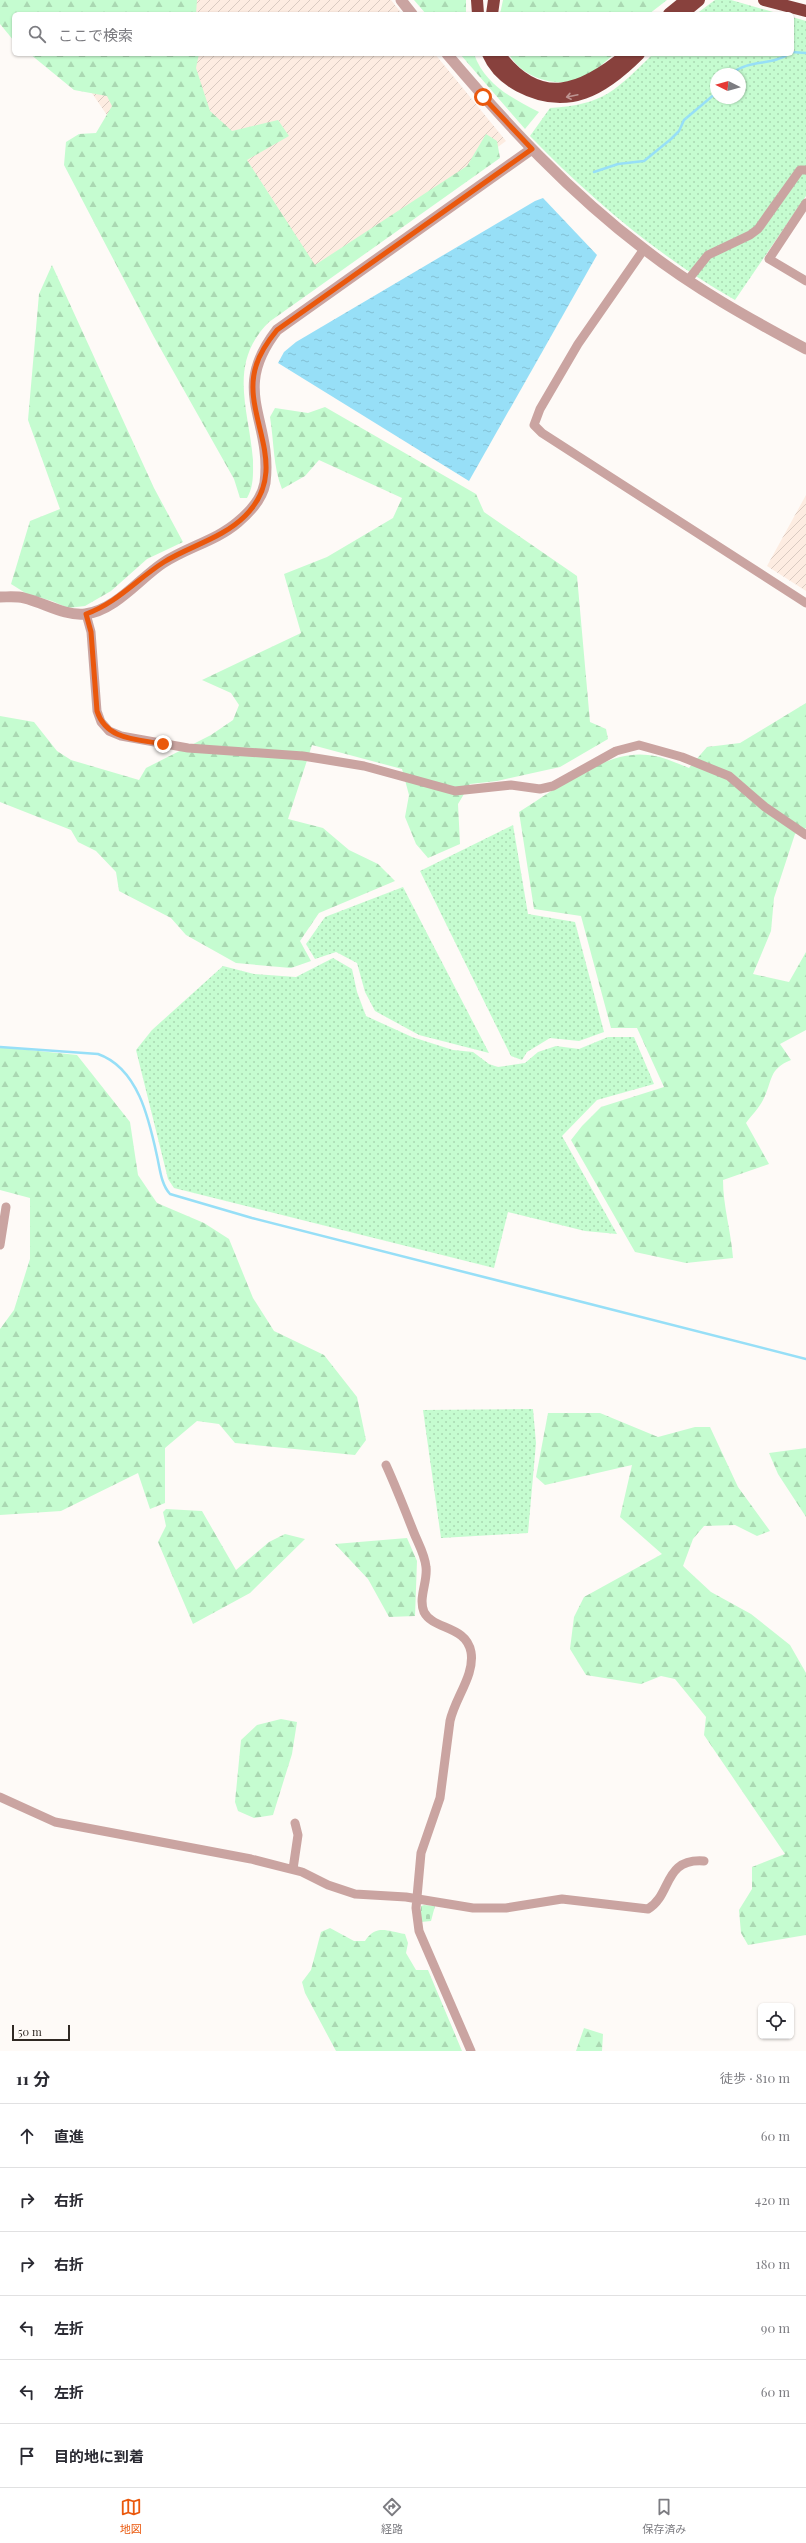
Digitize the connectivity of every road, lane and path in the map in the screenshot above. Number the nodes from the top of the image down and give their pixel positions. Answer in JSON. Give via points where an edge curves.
{"nodes":[{"id":1,"x":401,"y":0,"type":"edge"},
{"id":2,"x":477,"y":0,"type":"edge"},
{"id":3,"x":494,"y":0,"type":"edge"},
{"id":4,"x":686,"y":0,"type":"edge"},
{"id":5,"x":699,"y":0,"type":"edge"},
{"id":6,"x":764,"y":0,"type":"edge"},
{"id":7,"x":776,"y":0,"type":"edge"},
{"id":8,"x":806,"y":11,"type":"edge"},
{"id":9,"x":410,"y":12,"type":"edge"},
{"id":10,"x":478,"y":12,"type":"edge"},
{"id":11,"x":492,"y":12,"type":"edge"},
{"id":12,"x":671,"y":12,"type":"edge"},
{"id":13,"x":684,"y":12,"type":"edge"},
{"id":14,"x":449,"y":56,"type":"edge"},
{"id":15,"x":489,"y":56,"type":"edge"},
{"id":16,"x":500,"y":56,"type":"edge"},
{"id":17,"x":624,"y":56,"type":"edge"},
{"id":18,"x":637,"y":56,"type":"edge"},
{"id":19,"x":532,"y":149,"type":"junction"},
{"id":20,"x":806,"y":170,"type":"edge"},
{"id":21,"x":806,"y":203,"type":"edge"},
{"id":22,"x":644,"y":249,"type":"junction"},
{"id":23,"x":688,"y":280,"type":"junction"},
{"id":24,"x":806,"y":281,"type":"edge"},
{"id":25,"x":806,"y":348,"type":"edge"},
{"id":26,"x":0,"y":597,"type":"edge"},
{"id":27,"x":806,"y":602,"type":"edge"},
{"id":28,"x":86,"y":614,"type":"junction"},
{"id":29,"x":806,"y":835,"type":"edge"},
{"id":30,"x":6,"y":1206,"type":"dead end"},
{"id":31,"x":0,"y":1246,"type":"edge"},
{"id":32,"x":386,"y":1465,"type":"dead end"},
{"id":33,"x":0,"y":1797,"type":"edge"},
{"id":34,"x":295,"y":1823,"type":"dead end"},
{"id":35,"x":704,"y":1862,"type":"dead end"},
{"id":36,"x":293,"y":1870,"type":"junction"},
{"id":37,"x":416,"y":1900,"type":"junction"},
{"id":38,"x":470,"y":2051,"type":"edge"}],
"edges":[{"from":1,"to":9,"type":"street"},
{"from":2,"to":10,"type":"highway"},
{"from":3,"to":11,"type":"highway"},
{"from":4,"to":12,"type":"highway"},
{"from":5,"to":13,"type":"highway"},
{"from":6,"to":8,"type":"highway"},
{"from":7,"to":8,"type":"highway"},
{"from":14,"to":19,"type":"street"},
{"from":18,"to":15,"type":"highway","one_way":true,"via":[[600,87],[570,98],[534,94],[510,81],[492,63]]},
{"from":16,"to":17,"type":"highway","via":[[510,69],[532,84],[554,89],[581,85],[602,74]]},
{"from":19,"to":22,"type":"street","via":[[582,198]]},
{"from":19,"to":28,"type":"street","via":[[277,330],[264,347],[256,367],[253,386],[266,462],[264,484],[258,500],[236,524],[164,562],[116,599]]},
{"from":20,"to":23,"type":"street","via":[[800,170],[758,229],[708,255]]},
{"from":21,"to":24,"type":"street","via":[[769,259]]},
{"from":22,"to":23,"type":"street"},
{"from":22,"to":27,"type":"street","via":[[578,344],[540,409],[534,425],[542,433]]},
{"from":23,"to":25,"type":"street"},
{"from":26,"to":28,"type":"street","via":[[23,598],[69,613]]},
{"from":28,"to":29,"type":"street","via":[[91,632],[100,722],[109,731],[121,736],[188,748],[318,759],[364,766],[455,791],[511,785],[540,789],[553,786],[616,751],[639,745],[682,757],[729,776],[765,807]]},
{"from":30,"to":31,"type":"street"},
{"from":32,"to":37,"type":"street","via":[[426,1567],[422,1601],[424,1611],[429,1618],[466,1640],[471,1651],[471,1667],[450,1721],[440,1798],[421,1853]]},
{"from":33,"to":36,"type":"street","via":[[55,1822],[214,1852]]},
{"from":34,"to":36,"type":"street","via":[[298,1835]]},
{"from":35,"to":37,"type":"street","via":[[692,1860],[678,1867],[648,1909],[562,1899],[506,1908],[473,1908]]},
{"from":36,"to":37,"type":"street","via":[[356,1894]]},
{"from":37,"to":38,"type":"street","via":[[419,1931]]}]}
